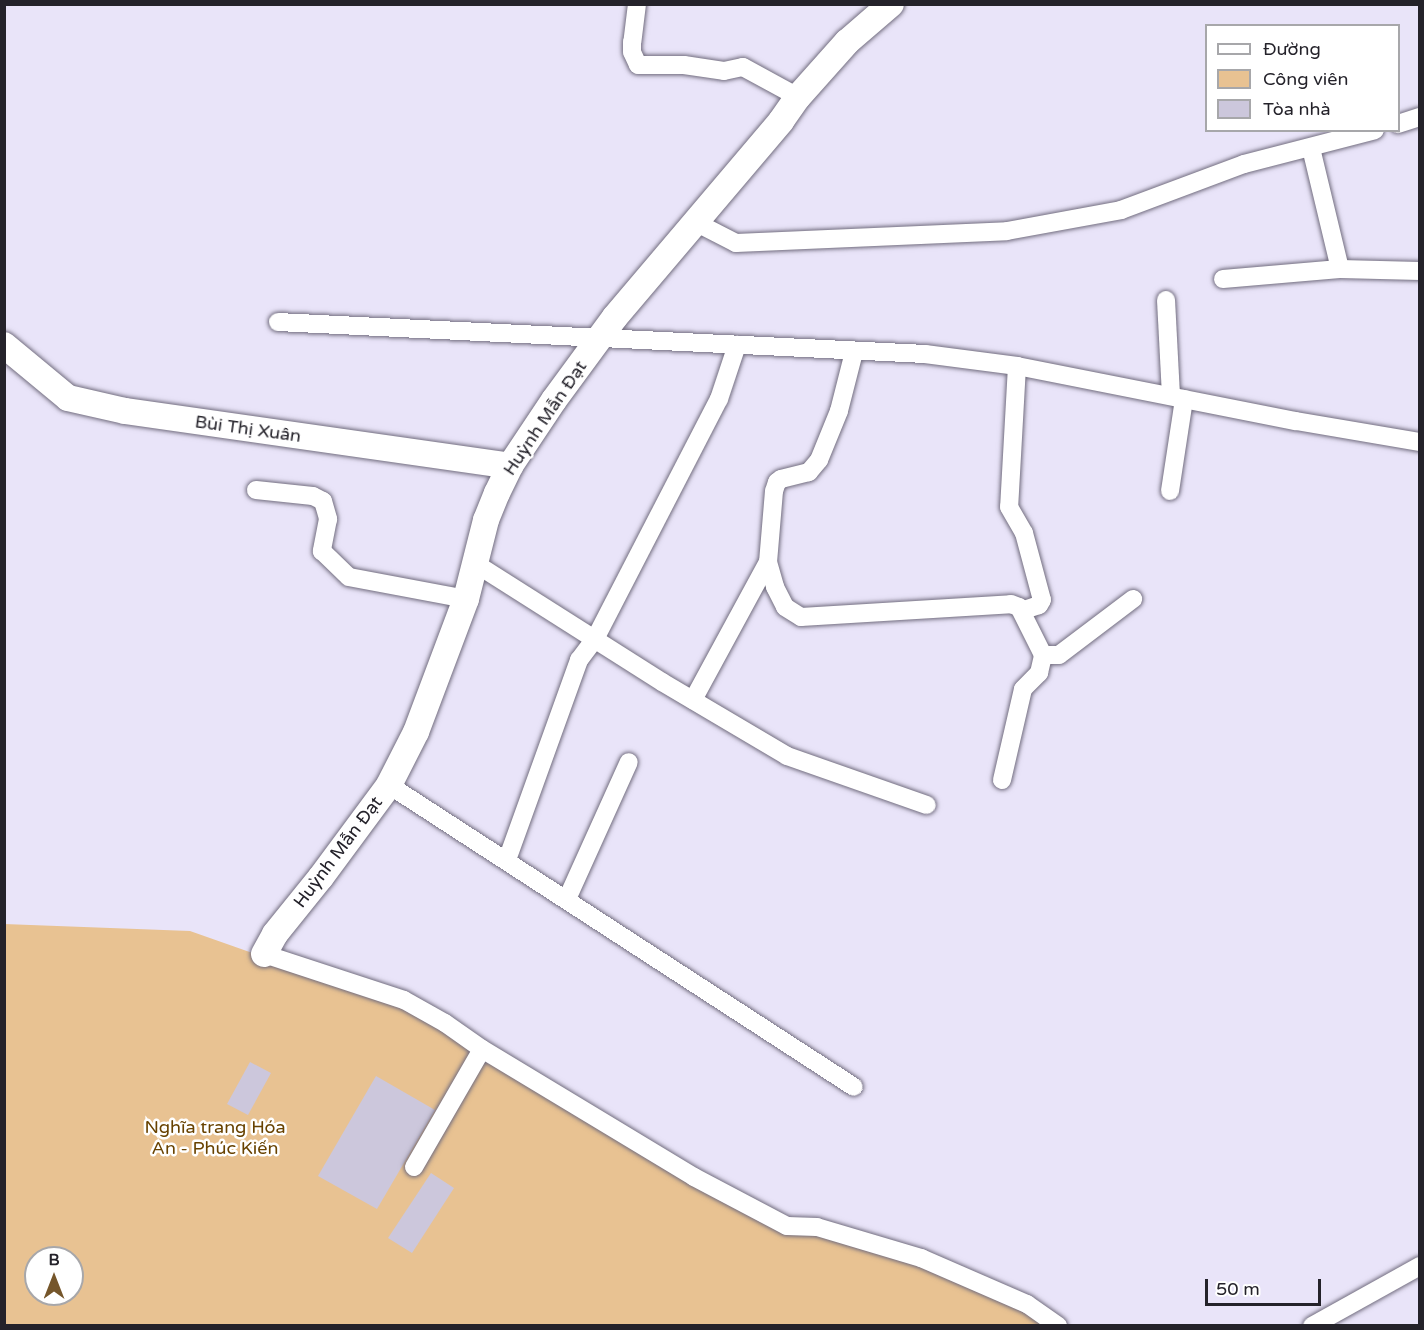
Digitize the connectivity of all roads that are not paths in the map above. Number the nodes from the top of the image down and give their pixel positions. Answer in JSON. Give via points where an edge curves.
{"nodes":[{"id":1,"x":637,"y":4,"type":"edge"},
{"id":2,"x":891,"y":4,"type":"edge"},
{"id":3,"x":798,"y":97,"type":"junction"},
{"id":4,"x":1419,"y":117,"type":"edge"},
{"id":5,"x":1400,"y":123,"type":"edge"},
{"id":6,"x":1368,"y":132,"type":"edge"},
{"id":7,"x":1311,"y":148,"type":"junction"},
{"id":8,"x":695,"y":222,"type":"junction"},
{"id":9,"x":1340,"y":269,"type":"junction"},
{"id":10,"x":1419,"y":271,"type":"edge"},
{"id":11,"x":1223,"y":279,"type":"dead end"},
{"id":12,"x":1166,"y":300,"type":"dead end"},
{"id":13,"x":278,"y":322,"type":"dead end"},
{"id":14,"x":603,"y":336,"type":"junction"},
{"id":15,"x":4,"y":345,"type":"edge"},
{"id":16,"x":738,"y":345,"type":"junction"},
{"id":17,"x":854,"y":352,"type":"junction"},
{"id":18,"x":1017,"y":366,"type":"junction"},
{"id":19,"x":1177,"y":397,"type":"junction"},
{"id":20,"x":1419,"y":442,"type":"edge"},
{"id":21,"x":510,"y":466,"type":"junction"},
{"id":22,"x":256,"y":490,"type":"dead end"},
{"id":23,"x":1170,"y":490,"type":"dead end"},
{"id":24,"x":768,"y":562,"type":"junction"},
{"id":25,"x":476,"y":564,"type":"junction"},
{"id":26,"x":466,"y":599,"type":"junction"},
{"id":27,"x":1133,"y":599,"type":"dead end"},
{"id":28,"x":1022,"y":611,"type":"junction"},
{"id":29,"x":595,"y":639,"type":"junction"},
{"id":30,"x":1044,"y":655,"type":"junction"},
{"id":31,"x":693,"y":700,"type":"junction"},
{"id":32,"x":629,"y":762,"type":"dead end"},
{"id":33,"x":1002,"y":780,"type":"dead end"},
{"id":34,"x":389,"y":785,"type":"junction"},
{"id":35,"x":927,"y":805,"type":"dead end"},
{"id":36,"x":507,"y":860,"type":"junction"},
{"id":37,"x":567,"y":899,"type":"junction"},
{"id":38,"x":264,"y":954,"type":"joint"},
{"id":39,"x":482,"y":1049,"type":"junction"},
{"id":40,"x":854,"y":1087,"type":"dead end"},
{"id":41,"x":414,"y":1167,"type":"dead end"},
{"id":42,"x":1419,"y":1266,"type":"edge"},
{"id":43,"x":1058,"y":1326,"type":"edge"},
{"id":44,"x":1312,"y":1326,"type":"edge"}],
"edges":[{"from":1,"to":3,"type":"street","via":[[632,52],[638,65],[684,65],[724,72],[743,67]]},
{"from":2,"to":3,"type":"main road","name":"Huỳnh Mẫn Đạt","via":[[847,42]]},
{"from":3,"to":8,"type":"main road","name":"Huỳnh Mẫn Đạt"},
{"from":4,"to":5,"type":"street"},
{"from":6,"to":7,"type":"street"},
{"from":7,"to":8,"type":"street","via":[[1244,164],[1121,210],[1007,231],[736,243]]},
{"from":7,"to":9,"type":"street"},
{"from":8,"to":14,"type":"main road","name":"Huỳnh Mẫn Đạt"},
{"from":9,"to":10,"type":"street"},
{"from":9,"to":11,"type":"street"},
{"from":12,"to":19,"type":"street"},
{"from":13,"to":14,"type":"street"},
{"from":14,"to":16,"type":"street"},
{"from":14,"to":21,"type":"main road","name":"Huỳnh Mẫn Đạt"},
{"from":15,"to":21,"type":"main road","name":"Bùi Thị Xuân","via":[[68,398],[125,411]]},
{"from":16,"to":17,"type":"street"},
{"from":16,"to":29,"type":"street","via":[[719,399]]},
{"from":17,"to":18,"type":"street","via":[[924,354]]},
{"from":17,"to":24,"type":"street","via":[[837,418],[819,460],[809,472],[777,482]]},
{"from":18,"to":19,"type":"street"},
{"from":18,"to":28,"type":"street","via":[[1009,507],[1024,533],[1042,600]]},
{"from":19,"to":20,"type":"street"},
{"from":19,"to":23,"type":"street"},
{"from":21,"to":25,"type":"main road","name":"Huỳnh Mẫn Đạt","via":[[486,520]]},
{"from":22,"to":26,"type":"street","via":[[312,496],[323,501],[328,519],[322,551],[349,577]]},
{"from":24,"to":28,"type":"street","via":[[780,600],[801,617],[1011,604]]},
{"from":24,"to":31,"type":"street"},
{"from":25,"to":26,"type":"main road","name":"Huỳnh Mẫn Đạt"},
{"from":25,"to":29,"type":"street"},
{"from":26,"to":34,"type":"main road","name":"Huỳnh Mẫn Đạt","via":[[416,732]]},
{"from":27,"to":30,"type":"street","via":[[1059,655]]},
{"from":28,"to":30,"type":"street"},
{"from":29,"to":31,"type":"street"},
{"from":29,"to":36,"type":"street","via":[[579,660]]},
{"from":30,"to":33,"type":"street","via":[[1039,673],[1023,689]]},
{"from":31,"to":35,"type":"street","via":[[787,756]]},
{"from":32,"to":37,"type":"street"},
{"from":34,"to":36,"type":"street"},
{"from":34,"to":38,"type":"main road","name":"Huỳnh Mẫn Đạt","via":[[275,934]]},
{"from":36,"to":37,"type":"street"},
{"from":37,"to":40,"type":"street"},
{"from":38,"to":39,"type":"street","via":[[404,1000]]},
{"from":39,"to":41,"type":"street"},
{"from":39,"to":43,"type":"street","via":[[694,1177],[787,1226],[817,1227],[921,1258],[1027,1304]]},
{"from":42,"to":44,"type":"street"}]}
